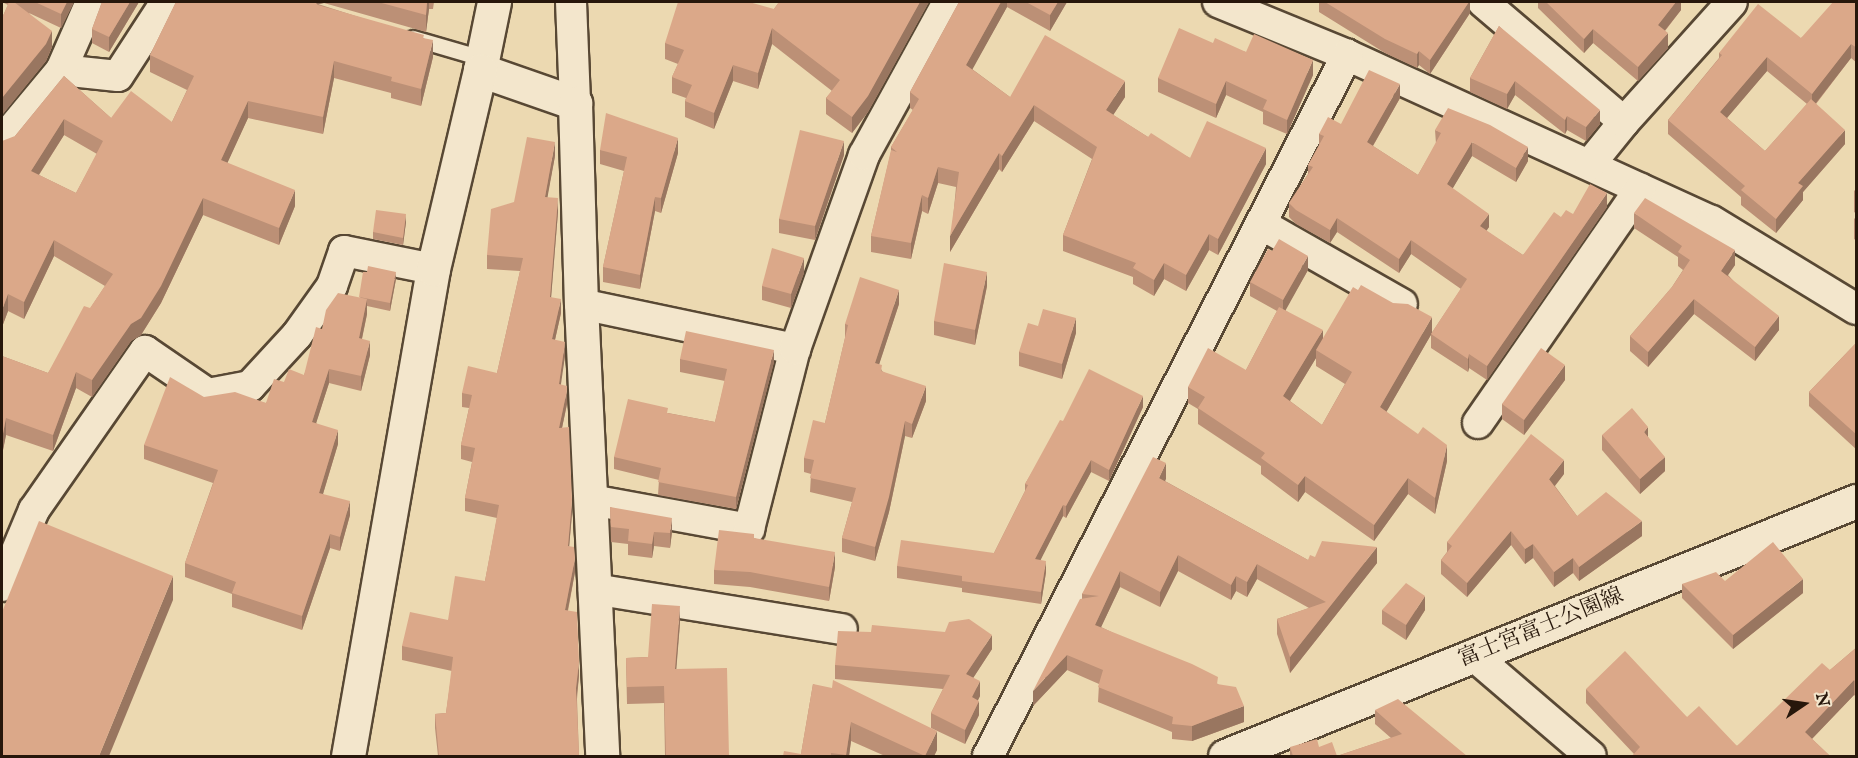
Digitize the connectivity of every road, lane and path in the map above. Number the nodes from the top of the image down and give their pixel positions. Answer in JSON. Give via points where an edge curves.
{"nodes":[{"id":1,"x":90,"y":2,"type":"edge"},
{"id":2,"x":166,"y":2,"type":"edge"},
{"id":3,"x":494,"y":2,"type":"edge"},
{"id":4,"x":571,"y":2,"type":"edge"},
{"id":5,"x":948,"y":2,"type":"edge"},
{"id":6,"x":1218,"y":2,"type":"edge"},
{"id":7,"x":1483,"y":2,"type":"edge"},
{"id":8,"x":1732,"y":2,"type":"edge"},
{"id":9,"x":401,"y":35,"type":"edge"},
{"id":10,"x":1347,"y":55,"type":"junction"},
{"id":11,"x":481,"y":64,"type":"junction"},
{"id":12,"x":61,"y":70,"type":"junction"},
{"id":13,"x":575,"y":103,"type":"junction"},
{"id":14,"x":1624,"y":122,"type":"junction"},
{"id":15,"x":2,"y":141,"type":"edge"},
{"id":16,"x":1590,"y":164,"type":"junction"},
{"id":17,"x":1640,"y":189,"type":"junction"},
{"id":18,"x":1261,"y":224,"type":"junction"},
{"id":19,"x":433,"y":269,"type":"junction"},
{"id":20,"x":581,"y":304,"type":"junction"},
{"id":21,"x":1402,"y":304,"type":"edge"},
{"id":22,"x":1857,"y":309,"type":"edge"},
{"id":23,"x":795,"y":349,"type":"junction"},
{"id":24,"x":1478,"y":423,"type":"dead end"},
{"id":25,"x":591,"y":500,"type":"junction"},
{"id":26,"x":1857,"y":501,"type":"edge"},
{"id":27,"x":2,"y":586,"type":"edge"},
{"id":28,"x":594,"y":589,"type":"junction"},
{"id":29,"x":842,"y":629,"type":"edge"},
{"id":30,"x":1473,"y":655,"type":"junction"},
{"id":31,"x":1256,"y":750,"type":"edge"},
{"id":32,"x":348,"y":756,"type":"edge"},
{"id":33,"x":602,"y":756,"type":"edge"},
{"id":34,"x":988,"y":756,"type":"edge"},
{"id":35,"x":1226,"y":756,"type":"edge"},
{"id":36,"x":1591,"y":756,"type":"edge"}],
"edges":[{"from":1,"to":12,"type":"street"},
{"from":2,"to":12,"type":"street","via":[[118,76]]},
{"from":3,"to":11,"type":"street"},
{"from":4,"to":13,"type":"street"},
{"from":5,"to":23,"type":"street","via":[[864,155]]},
{"from":6,"to":10,"type":"street"},
{"from":7,"to":14,"type":"street"},
{"from":8,"to":14,"type":"street"},
{"from":9,"to":11,"type":"lane"},
{"from":10,"to":16,"type":"street"},
{"from":10,"to":18,"type":"street"},
{"from":11,"to":13,"type":"street"},
{"from":11,"to":19,"type":"street"},
{"from":12,"to":15,"type":"street"},
{"from":13,"to":20,"type":"street"},
{"from":14,"to":16,"type":"street"},
{"from":16,"to":17,"type":"street"},
{"from":17,"to":22,"type":"street","via":[[1712,221]]},
{"from":17,"to":24,"type":"street"},
{"from":18,"to":21,"type":"street"},
{"from":18,"to":34,"type":"street"},
{"from":19,"to":27,"type":"street","via":[[344,251],[332,286],[297,335],[250,386],[208,394],[146,351],[34,510]]},
{"from":19,"to":32,"type":"street"},
{"from":20,"to":23,"type":"street"},
{"from":20,"to":25,"type":"street"},
{"from":23,"to":25,"type":"street","via":[[749,529]]},
{"from":25,"to":28,"type":"street"},
{"from":26,"to":30,"type":"street","name":"富士宮富士公園線"},
{"from":28,"to":29,"type":"street"},
{"from":28,"to":33,"type":"street"},
{"from":30,"to":31,"type":"street","name":"富士宮富士公園線"},
{"from":30,"to":36,"type":"street"},
{"from":31,"to":35,"type":"street","name":"富士宮富士公園線"}]}
